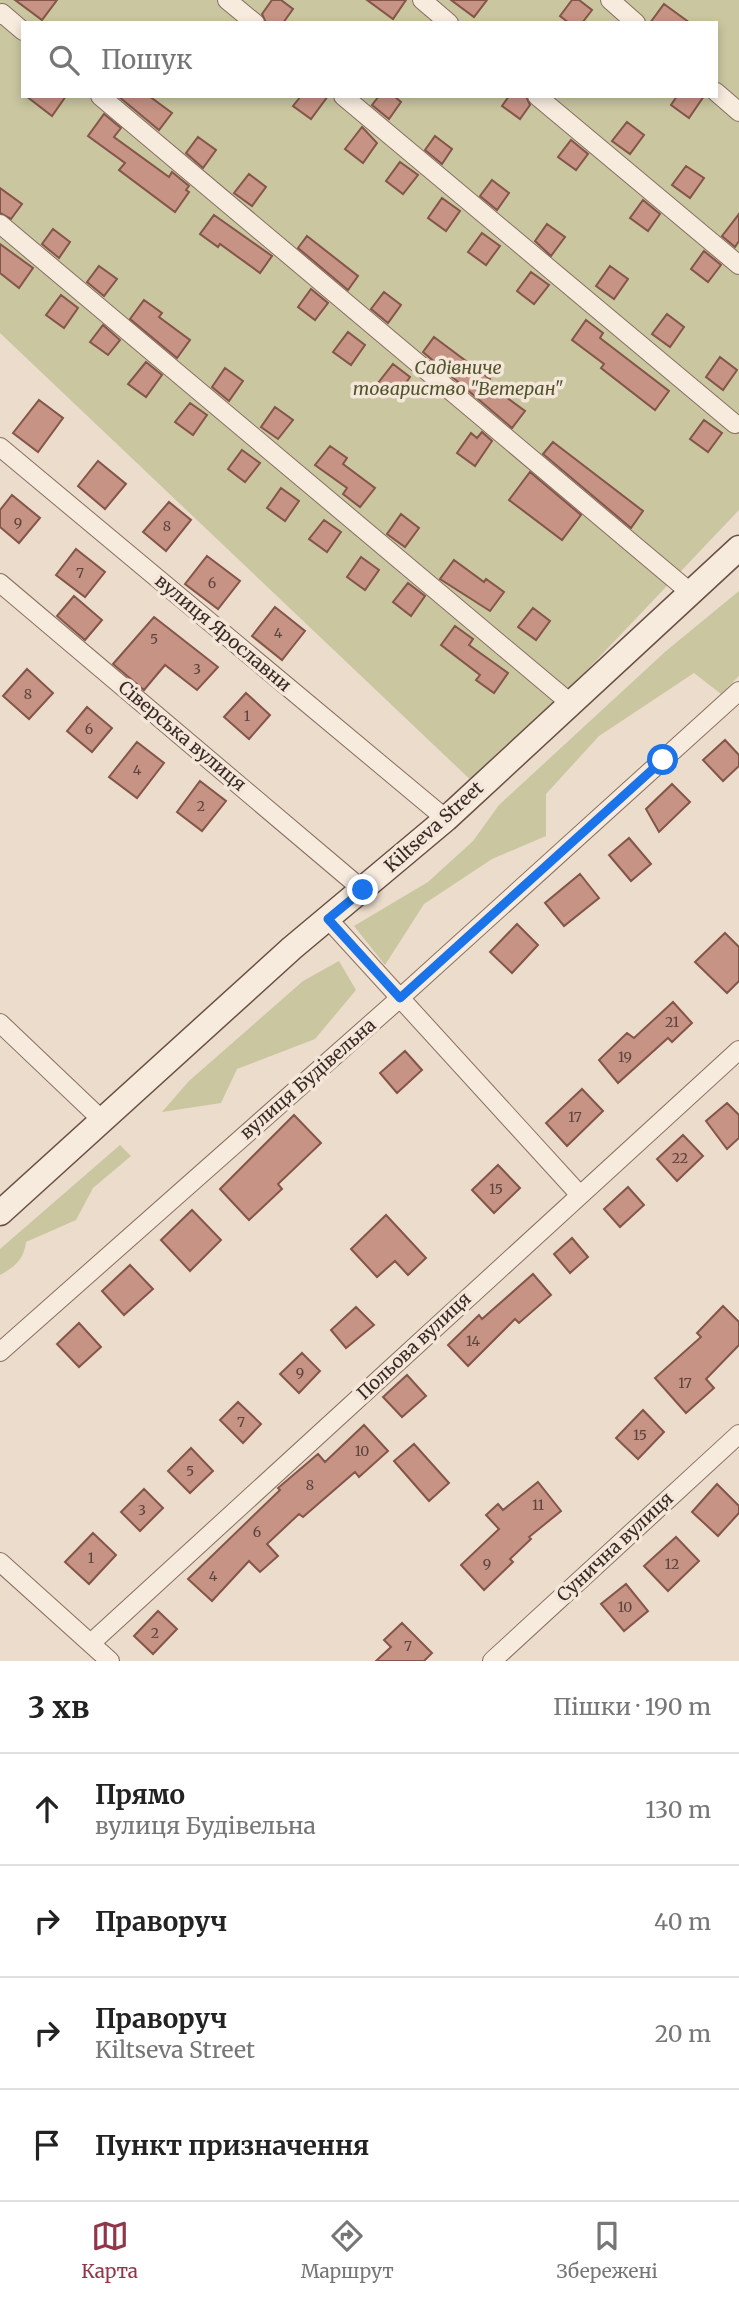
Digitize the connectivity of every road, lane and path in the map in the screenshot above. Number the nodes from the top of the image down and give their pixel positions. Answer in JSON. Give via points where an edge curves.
{"nodes":[{"id":1,"x":227,"y":0,"type":"edge"},
{"id":2,"x":422,"y":0,"type":"edge"},
{"id":3,"x":610,"y":0,"type":"edge"},
{"id":4,"x":0,"y":15,"type":"edge"},
{"id":5,"x":253,"y":21,"type":"edge"},
{"id":6,"x":447,"y":21,"type":"edge"},
{"id":7,"x":634,"y":21,"type":"edge"},
{"id":8,"x":21,"y":29,"type":"edge"},
{"id":9,"x":718,"y":94,"type":"edge"},
{"id":10,"x":102,"y":98,"type":"edge"},
{"id":11,"x":344,"y":98,"type":"edge"},
{"id":12,"x":539,"y":98,"type":"edge"},
{"id":13,"x":739,"y":112,"type":"edge"},
{"id":14,"x":0,"y":224,"type":"edge"},
{"id":15,"x":739,"y":265,"type":"edge"},
{"id":16,"x":735,"y":424,"type":"dead end"},
{"id":17,"x":0,"y":447,"type":"edge"},
{"id":18,"x":739,"y":548,"type":"edge"},
{"id":19,"x":0,"y":583,"type":"edge"},
{"id":20,"x":691,"y":593,"type":"junction"},
{"id":21,"x":739,"y":691,"type":"edge"},
{"id":22,"x":569,"y":702,"type":"junction"},
{"id":23,"x":446,"y":819,"type":"junction"},
{"id":24,"x":363,"y":890,"type":"junction"},
{"id":25,"x":328,"y":919,"type":"junction"},
{"id":26,"x":400,"y":998,"type":"junction"},
{"id":27,"x":0,"y":1023,"type":"edge"},
{"id":28,"x":739,"y":1049,"type":"edge"},
{"id":29,"x":103,"y":1121,"type":"junction"},
{"id":30,"x":579,"y":1194,"type":"junction"},
{"id":31,"x":0,"y":1213,"type":"edge"},
{"id":32,"x":0,"y":1352,"type":"edge"},
{"id":33,"x":739,"y":1434,"type":"edge"},
{"id":34,"x":0,"y":1562,"type":"edge"},
{"id":35,"x":90,"y":1643,"type":"junction"},
{"id":36,"x":110,"y":1661,"type":"edge"},
{"id":37,"x":492,"y":1661,"type":"edge"}],
"edges":[{"from":1,"to":5,"type":"street"},
{"from":2,"to":6,"type":"street"},
{"from":3,"to":7,"type":"street"},
{"from":4,"to":8,"type":"street"},
{"from":9,"to":13,"type":"street"},
{"from":10,"to":20,"type":"street"},
{"from":11,"to":16,"type":"street"},
{"from":12,"to":15,"type":"street"},
{"from":14,"to":22,"type":"street"},
{"from":17,"to":23,"type":"street","name":"вулиця Ярославни"},
{"from":18,"to":20,"type":"main road","name":"Kiltseva Street"},
{"from":19,"to":24,"type":"street","name":"Сіверська вулиця"},
{"from":20,"to":22,"type":"main road","name":"Kiltseva Street"},
{"from":21,"to":26,"type":"street","name":"вулиця Будівельна"},
{"from":22,"to":23,"type":"main road","name":"Kiltseva Street"},
{"from":23,"to":24,"type":"main road","name":"Kiltseva Street"},
{"from":24,"to":25,"type":"main road","name":"Kiltseva Street"},
{"from":25,"to":26,"type":"street"},
{"from":25,"to":29,"type":"main road","name":"Kiltseva Street"},
{"from":26,"to":30,"type":"street"},
{"from":26,"to":32,"type":"street","name":"вулиця Будівельна"},
{"from":27,"to":29,"type":"street"},
{"from":28,"to":30,"type":"street","name":"Польова вулиця"},
{"from":29,"to":31,"type":"main road","name":"Kiltseva Street"},
{"from":30,"to":35,"type":"street","name":"Польова вулиця"},
{"from":33,"to":37,"type":"street","name":"Сунична вулиця"},
{"from":34,"to":35,"type":"street"},
{"from":35,"to":36,"type":"street"}]}
